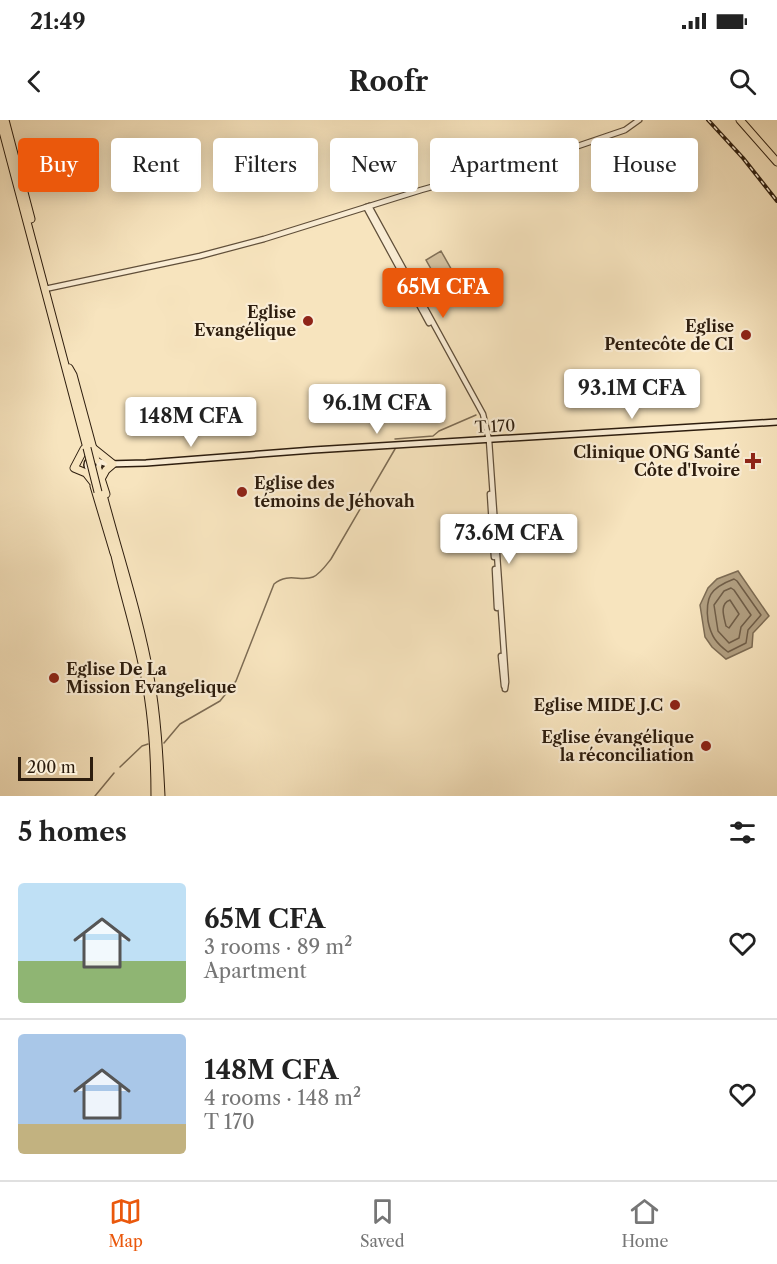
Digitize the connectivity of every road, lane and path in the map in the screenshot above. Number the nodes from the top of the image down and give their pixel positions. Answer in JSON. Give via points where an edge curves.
{"nodes":[{"id":1,"x":0,"y":120,"type":"edge"},
{"id":2,"x":5,"y":120,"type":"edge"},
{"id":3,"x":639,"y":120,"type":"edge"},
{"id":4,"x":742,"y":120,"type":"edge"},
{"id":5,"x":777,"y":157,"type":"edge"},
{"id":6,"x":777,"y":162,"type":"edge"},
{"id":7,"x":368,"y":207,"type":"junction"},
{"id":8,"x":47,"y":289,"type":"junction"},
{"id":9,"x":777,"y":422,"type":"edge"},
{"id":10,"x":488,"y":440,"type":"junction"},
{"id":11,"x":89,"y":448,"type":"junction"},
{"id":12,"x":88,"y":462,"type":"junction"},
{"id":13,"x":110,"y":464,"type":"junction"},
{"id":14,"x":96,"y":466,"type":"junction"},
{"id":15,"x":101,"y":479,"type":"junction"},
{"id":16,"x":93,"y":482,"type":"junction"},
{"id":17,"x":118,"y":558,"type":"junction"},
{"id":18,"x":155,"y":796,"type":"edge"},
{"id":19,"x":160,"y":796,"type":"edge"}],
"edges":[{"from":1,"to":8,"type":"main road"},
{"from":2,"to":8,"type":"main road"},
{"from":3,"to":7,"type":"street","via":[[632,127],[595,141]]},
{"from":4,"to":5,"type":"main road"},
{"from":4,"to":6,"type":"main road"},
{"from":7,"to":8,"type":"street","via":[[200,256]]},
{"from":7,"to":10,"type":"street","via":[[483,414]]},
{"from":8,"to":11,"type":"main road"},
{"from":9,"to":10,"type":"main road","name":"T 170"},
{"from":10,"to":10,"type":"street","via":[[502,682],[505,688],[506,682]]},
{"from":10,"to":13,"type":"main road","name":"T 170"},
{"from":11,"to":12,"type":"main road"},
{"from":11,"to":13,"type":"main road"},
{"from":11,"to":14,"type":"main road"},
{"from":11,"to":16,"type":"main road","via":[[74,468],[86,473]]},
{"from":11,"to":17,"type":"main road","bridge":true},
{"from":12,"to":14,"type":"main road","via":[[92,459]]},
{"from":12,"to":14,"type":"main road","via":[[87,467]]},
{"from":13,"to":14,"type":"main road"},
{"from":13,"to":15,"type":"main road"},
{"from":14,"to":15,"type":"main road"},
{"from":14,"to":16,"type":"main road"},
{"from":15,"to":17,"type":"main road","via":[[115,526]]},
{"from":16,"to":17,"type":"main road"},
{"from":17,"to":18,"type":"main road","via":[[147,689]]},
{"from":17,"to":19,"type":"main road","via":[[150,678]]}]}
